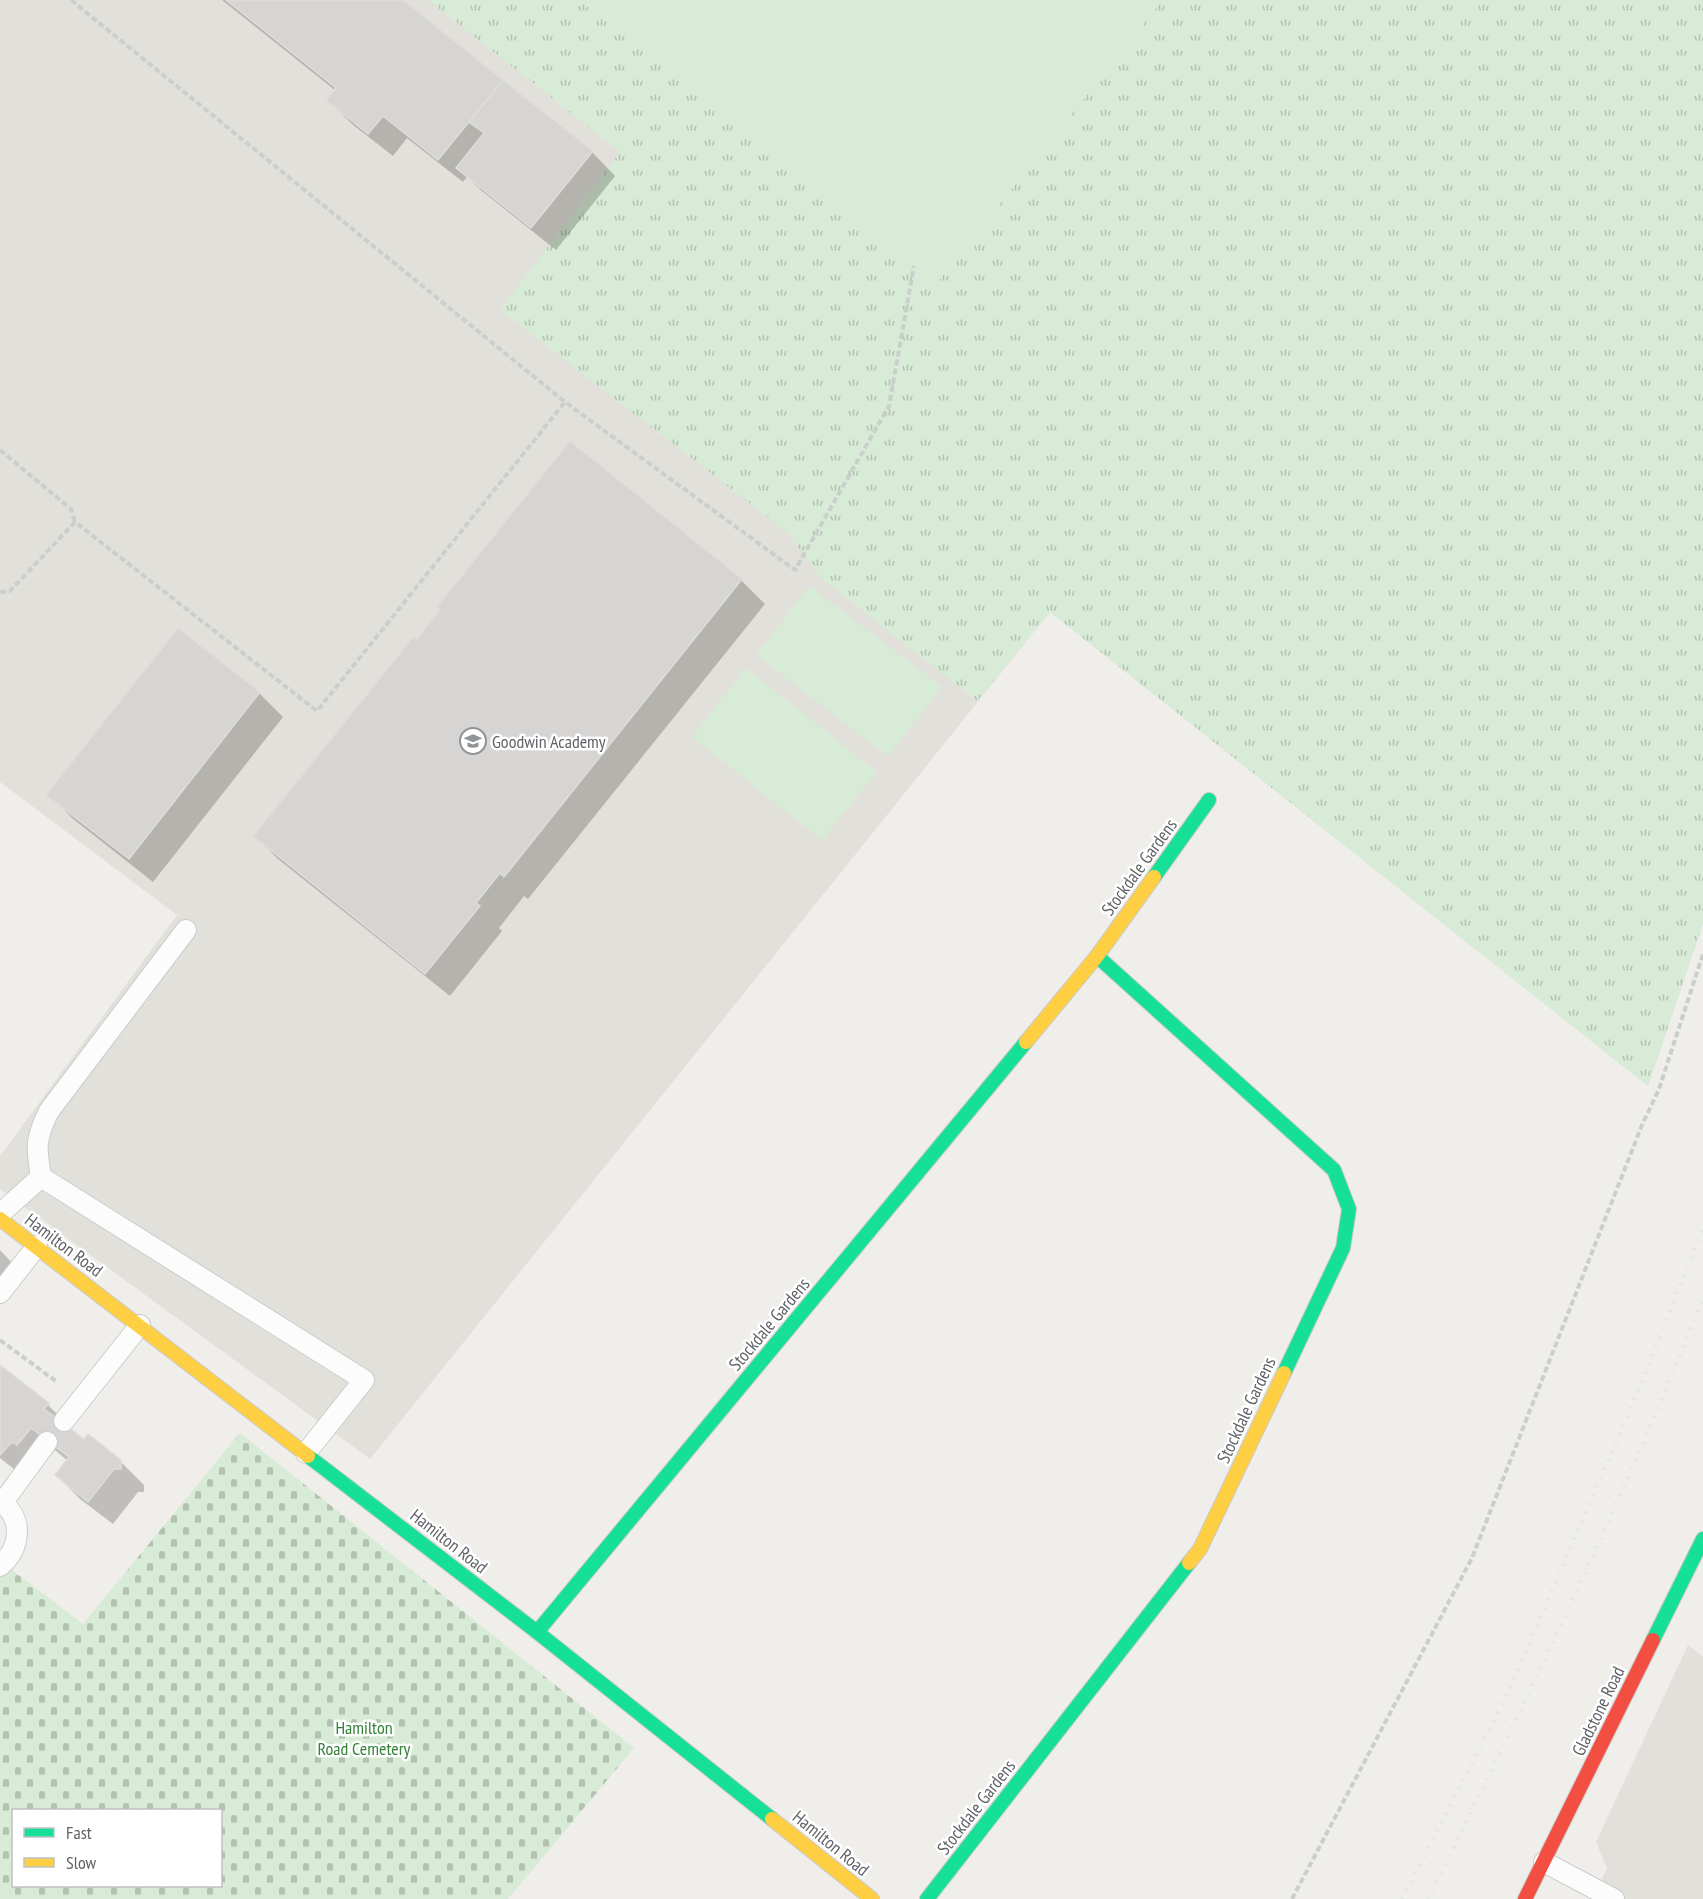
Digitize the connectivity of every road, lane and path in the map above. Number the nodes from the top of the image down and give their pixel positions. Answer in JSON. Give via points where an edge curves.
{"nodes":[{"id":1,"x":70,"y":0,"type":"edge"},
{"id":2,"x":914,"y":266,"type":"dead end"},
{"id":3,"x":565,"y":402,"type":"junction"},
{"id":4,"x":0,"y":450,"type":"edge"},
{"id":5,"x":75,"y":522,"type":"junction"},
{"id":6,"x":0,"y":592,"type":"edge"},
{"id":7,"x":1209,"y":800,"type":"dead end"},
{"id":8,"x":186,"y":930,"type":"dead end"},
{"id":9,"x":1703,"y":954,"type":"edge"},
{"id":10,"x":1097,"y":956,"type":"junction"},
{"id":11,"x":41,"y":1177,"type":"junction"},
{"id":12,"x":0,"y":1214,"type":"edge"},
{"id":13,"x":0,"y":1219,"type":"edge"},
{"id":14,"x":37,"y":1246,"type":"junction"},
{"id":15,"x":0,"y":1293,"type":"edge"},
{"id":16,"x":140,"y":1325,"type":"junction"},
{"id":17,"x":0,"y":1340,"type":"edge"},
{"id":18,"x":81,"y":1400,"type":"junction"},
{"id":19,"x":63,"y":1421,"type":"dead end"},
{"id":20,"x":47,"y":1442,"type":"dead end"},
{"id":21,"x":306,"y":1453,"type":"junction"},
{"id":22,"x":1,"y":1502,"type":"edge"},
{"id":23,"x":1703,"y":1539,"type":"edge"},
{"id":24,"x":0,"y":1566,"type":"edge"},
{"id":25,"x":537,"y":1632,"type":"junction"},
{"id":26,"x":1544,"y":1862,"type":"junction"},
{"id":27,"x":872,"y":1899,"type":"edge"},
{"id":28,"x":927,"y":1899,"type":"edge"},
{"id":29,"x":1292,"y":1899,"type":"edge"},
{"id":30,"x":1525,"y":1899,"type":"edge"},
{"id":31,"x":1614,"y":1899,"type":"edge"}],
"edges":[{"from":1,"to":3,"type":"path"},
{"from":2,"to":3,"type":"path","via":[[889,406],[795,570]]},
{"from":3,"to":5,"type":"path","via":[[317,711]]},
{"from":4,"to":5,"type":"path","via":[[71,509]]},
{"from":5,"to":6,"type":"path","via":[[10,591]]},
{"from":7,"to":10,"type":"street","name":"Stockdale Gardens"},
{"from":8,"to":11,"type":"lane","via":[[48,1111],[38,1132],[36,1151]]},
{"from":9,"to":29,"type":"path","via":[[1659,1089],[1472,1558]]},
{"from":10,"to":25,"type":"street","name":"Stockdale Gardens"},
{"from":10,"to":28,"type":"street","name":"Stockdale Gardens","via":[[1334,1170],[1349,1209],[1343,1248],[1200,1549]]},
{"from":11,"to":12,"type":"lane"},
{"from":11,"to":21,"type":"lane","via":[[364,1380]]},
{"from":13,"to":14,"type":"street","name":"Hamilton Road"},
{"from":14,"to":15,"type":"lane"},
{"from":14,"to":16,"type":"street","name":"Hamilton Road"},
{"from":16,"to":18,"type":"lane"},
{"from":16,"to":21,"type":"street","name":"Hamilton Road"},
{"from":17,"to":18,"type":"path"},
{"from":18,"to":19,"type":"lane"},
{"from":20,"to":22,"type":"lane"},
{"from":21,"to":25,"type":"street","name":"Hamilton Road"},
{"from":22,"to":24,"type":"lane","via":[[13,1514],[18,1529],[16,1544]]},
{"from":23,"to":26,"type":"street","name":"Gladstone Road"},
{"from":25,"to":27,"type":"street","name":"Hamilton Road"},
{"from":26,"to":30,"type":"street","name":"Gladstone Road"},
{"from":26,"to":31,"type":"lane"}]}
